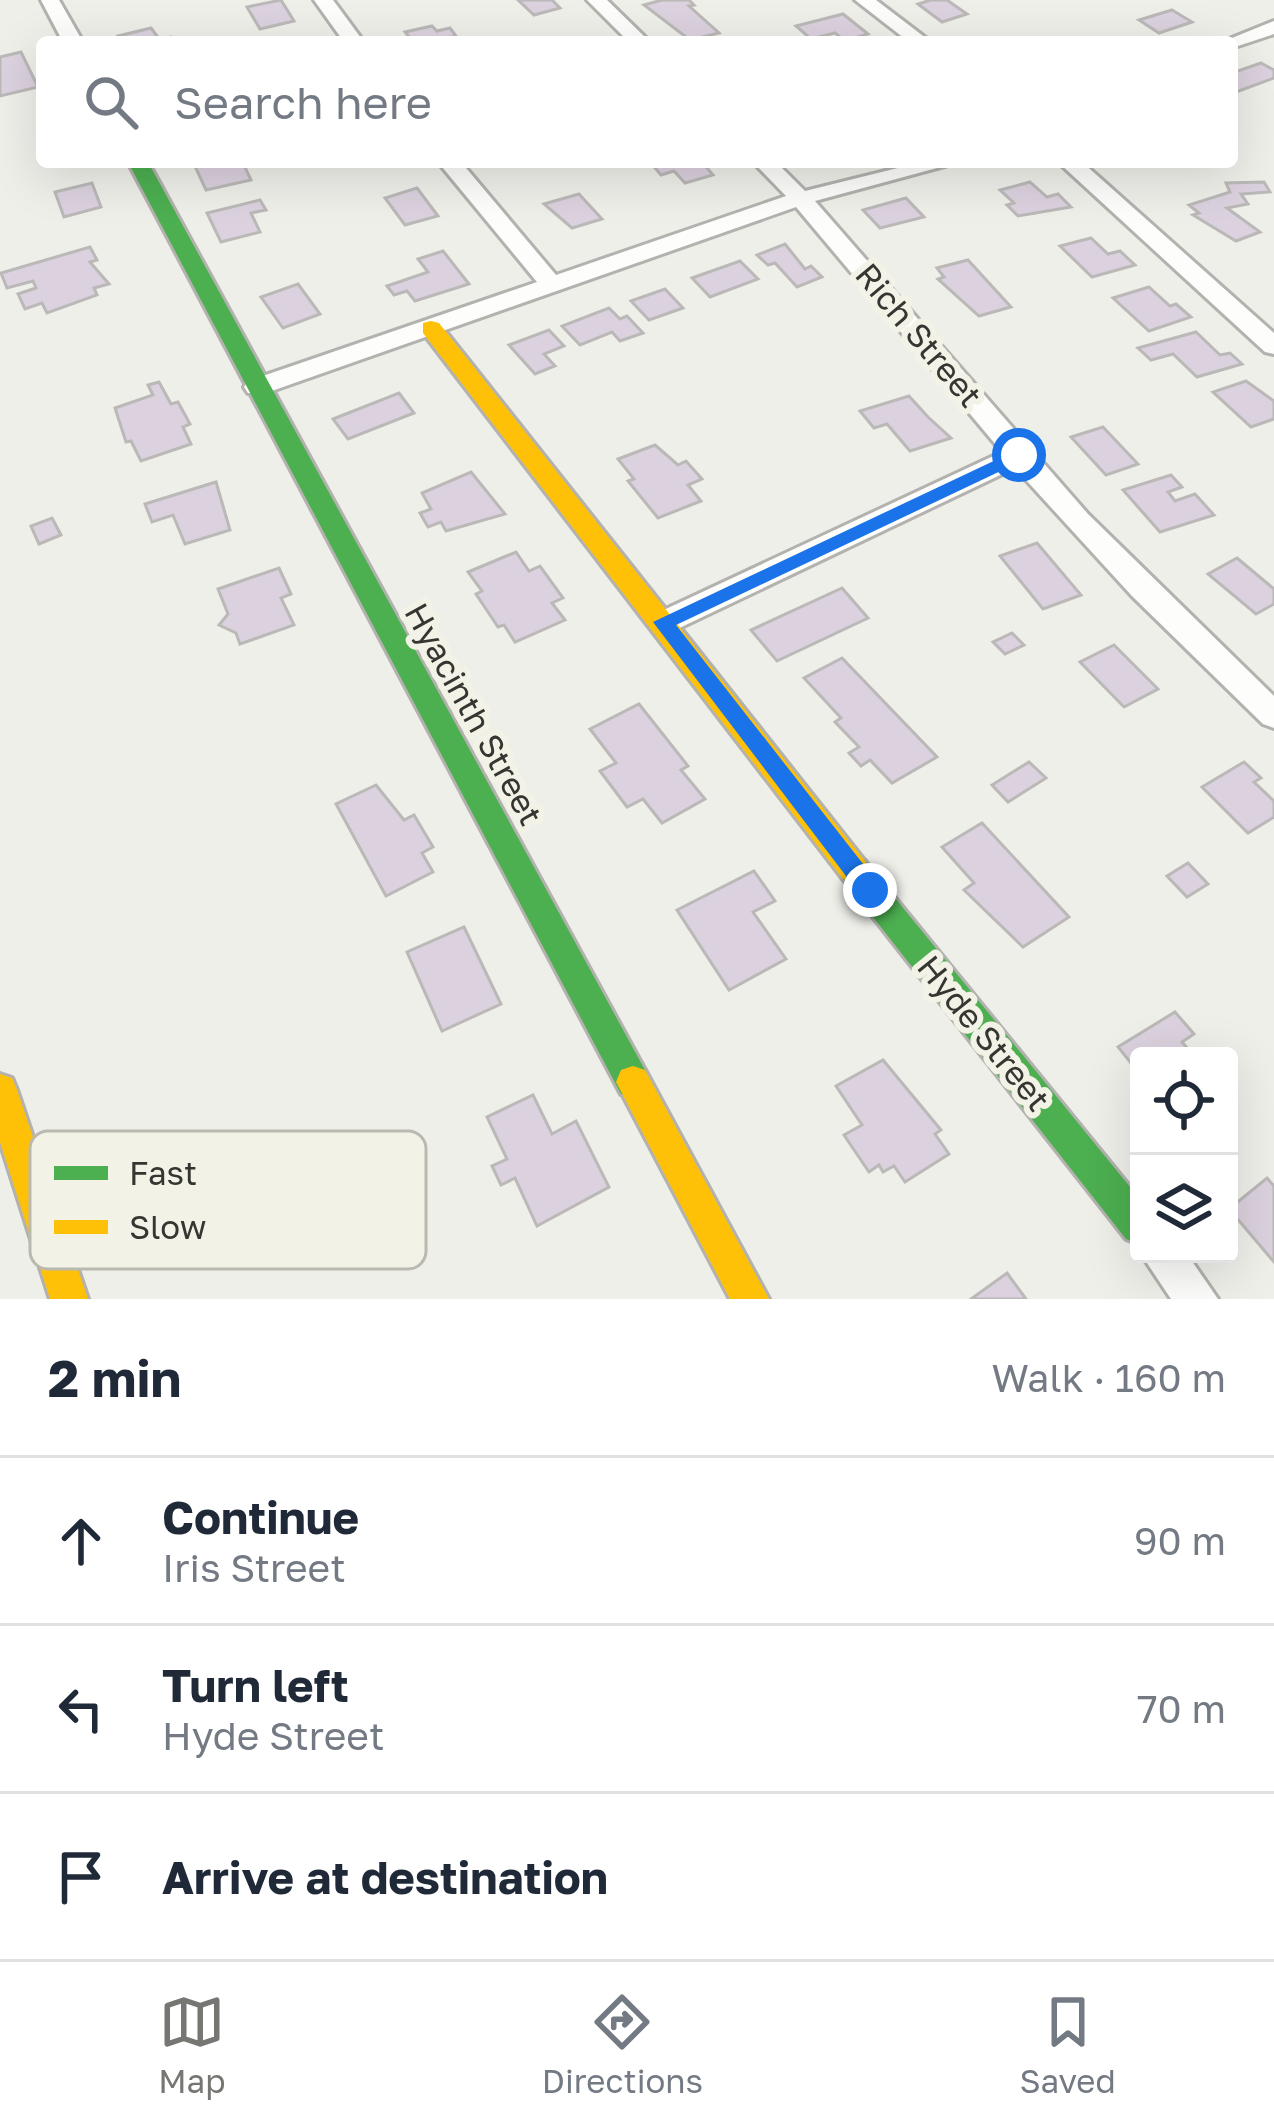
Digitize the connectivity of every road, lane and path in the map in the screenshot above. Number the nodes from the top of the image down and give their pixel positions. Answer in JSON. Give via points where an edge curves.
{"nodes":[{"id":1,"x":50,"y":0,"type":"edge"},
{"id":2,"x":323,"y":0,"type":"edge"},
{"id":3,"x":596,"y":0,"type":"edge"},
{"id":4,"x":864,"y":0,"type":"edge"},
{"id":5,"x":1274,"y":27,"type":"edge"},
{"id":6,"x":70,"y":36,"type":"edge"},
{"id":7,"x":350,"y":36,"type":"edge"},
{"id":8,"x":634,"y":36,"type":"edge"},
{"id":9,"x":913,"y":36,"type":"edge"},
{"id":10,"x":1238,"y":40,"type":"edge"},
{"id":11,"x":142,"y":168,"type":"edge"},
{"id":12,"x":454,"y":168,"type":"edge"},
{"id":13,"x":770,"y":168,"type":"edge"},
{"id":14,"x":924,"y":168,"type":"edge"},
{"id":15,"x":1076,"y":168,"type":"edge"},
{"id":16,"x":802,"y":198,"type":"junction"},
{"id":17,"x":553,"y":286,"type":"junction"},
{"id":18,"x":431,"y":328,"type":"junction"},
{"id":19,"x":1274,"y":346,"type":"edge"},
{"id":20,"x":257,"y":387,"type":"junction"},
{"id":21,"x":1019,"y":455,"type":"junction"},
{"id":22,"x":663,"y":622,"type":"junction"},
{"id":23,"x":1274,"y":715,"type":"edge"},
{"id":24,"x":0,"y":1090,"type":"edge"},
{"id":25,"x":30,"y":1181,"type":"edge"},
{"id":26,"x":1130,"y":1215,"type":"edge"},
{"id":27,"x":1168,"y":1263,"type":"edge"},
{"id":28,"x":59,"y":1269,"type":"edge"},
{"id":29,"x":69,"y":1299,"type":"edge"},
{"id":30,"x":750,"y":1299,"type":"edge"},
{"id":31,"x":1197,"y":1299,"type":"edge"}],
"edges":[{"from":1,"to":6,"type":"street"},
{"from":2,"to":7,"type":"street"},
{"from":3,"to":8,"type":"street"},
{"from":4,"to":9,"type":"street"},
{"from":5,"to":10,"type":"street"},
{"from":11,"to":20,"type":"main road","name":"Hyacinth Street"},
{"from":12,"to":17,"type":"street"},
{"from":13,"to":16,"type":"street","name":"Rich Street"},
{"from":14,"to":16,"type":"street"},
{"from":15,"to":19,"type":"street"},
{"from":16,"to":17,"type":"street"},
{"from":16,"to":21,"type":"street","name":"Rich Street"},
{"from":17,"to":18,"type":"street"},
{"from":18,"to":20,"type":"street"},
{"from":18,"to":22,"type":"main road","name":"Hyde Street"},
{"from":20,"to":30,"type":"main road","name":"Hyacinth Street"},
{"from":21,"to":22,"type":"street"},
{"from":21,"to":23,"type":"street","name":"Rich Street"},
{"from":22,"to":26,"type":"main road","name":"Hyde Street"},
{"from":24,"to":25,"type":"main road"},
{"from":27,"to":31,"type":"street"},
{"from":28,"to":29,"type":"main road"}]}
